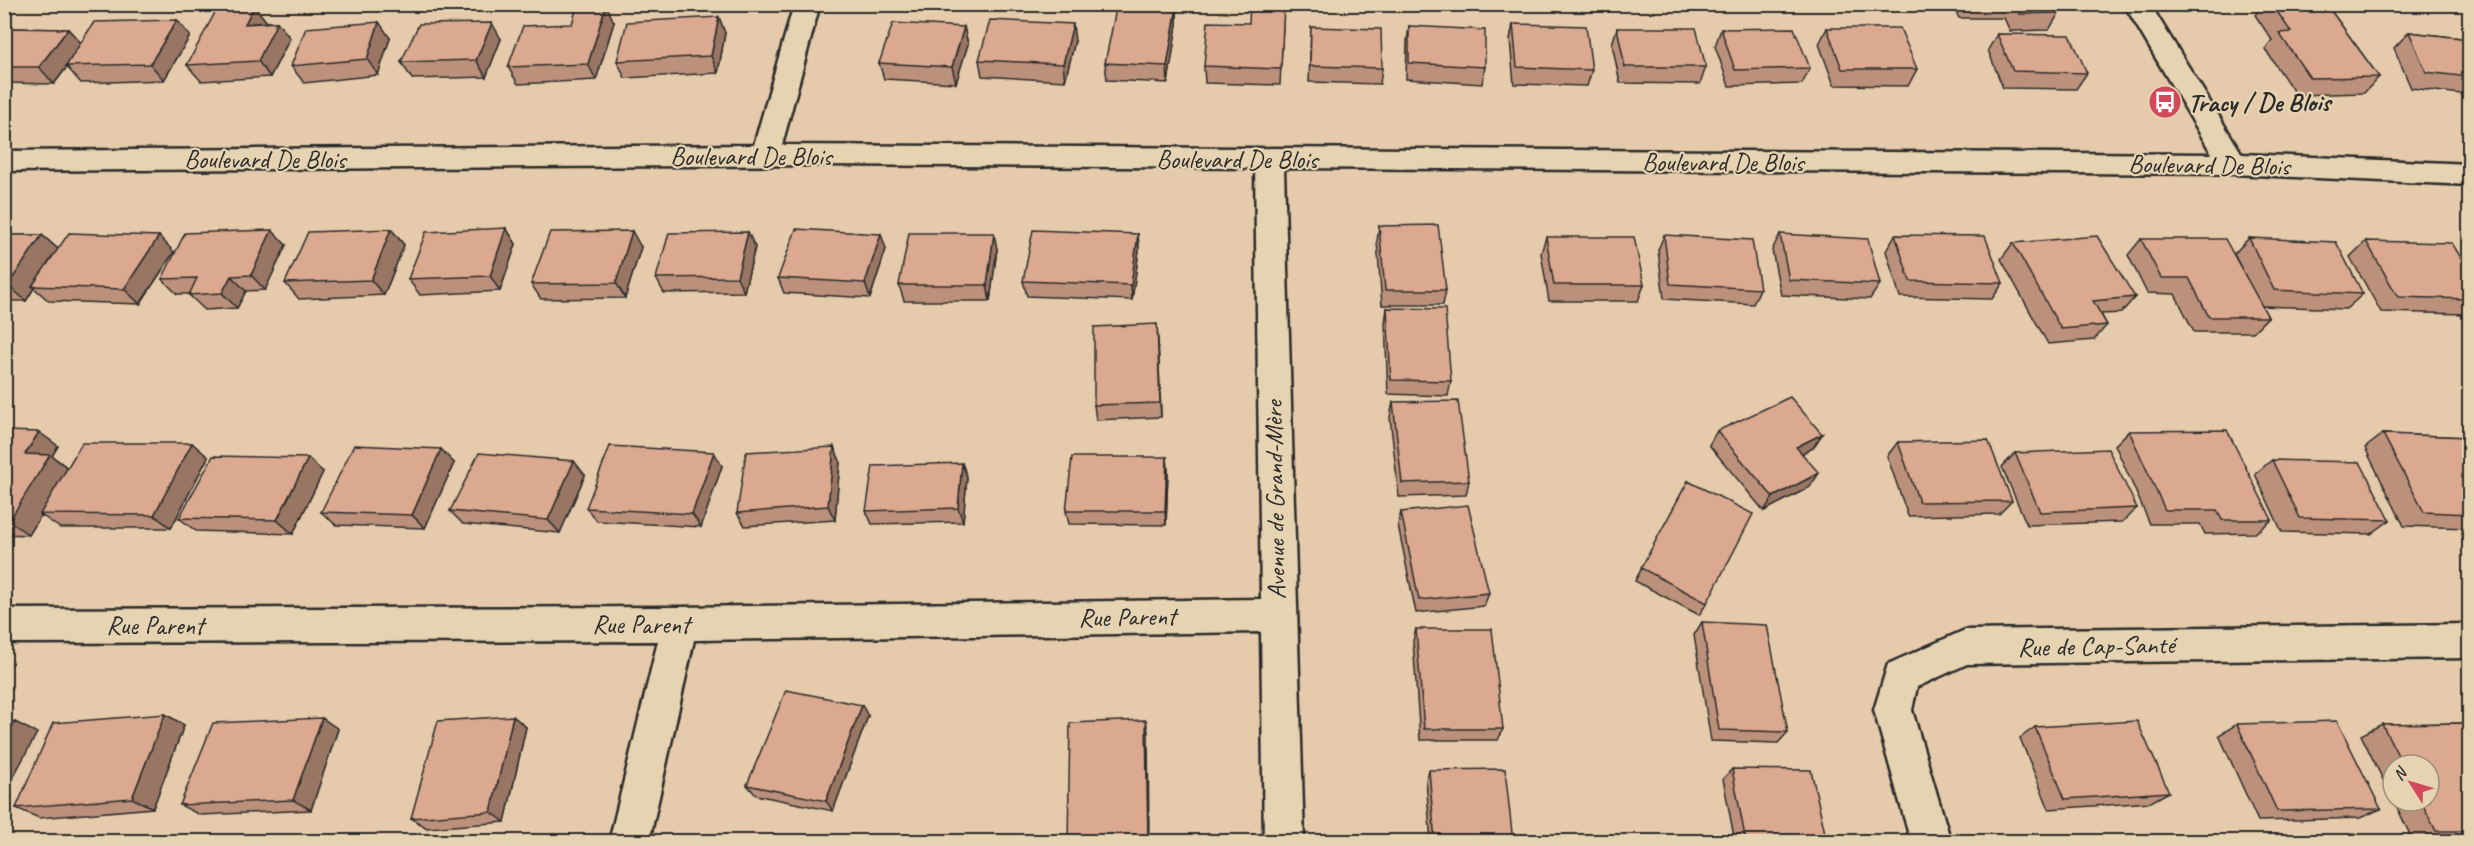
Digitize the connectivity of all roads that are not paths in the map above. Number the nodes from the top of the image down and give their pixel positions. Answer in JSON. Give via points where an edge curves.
{"nodes":[{"id":1,"x":807,"y":4,"type":"edge"},
{"id":2,"x":2138,"y":4,"type":"edge"},
{"id":3,"x":765,"y":156,"type":"junction"},
{"id":4,"x":1269,"y":159,"type":"junction"},
{"id":5,"x":4,"y":161,"type":"edge"},
{"id":6,"x":2233,"y":164,"type":"junction"},
{"id":7,"x":2469,"y":175,"type":"edge"},
{"id":8,"x":1277,"y":615,"type":"junction"},
{"id":9,"x":680,"y":624,"type":"junction"},
{"id":10,"x":4,"y":626,"type":"edge"},
{"id":11,"x":2469,"y":641,"type":"edge"},
{"id":12,"x":629,"y":842,"type":"edge"},
{"id":13,"x":1284,"y":842,"type":"edge"},
{"id":14,"x":1931,"y":842,"type":"edge"}],
"edges":[{"from":1,"to":3,"type":"street"},
{"from":2,"to":6,"type":"street"},
{"from":3,"to":4,"type":"street","name":"Boulevard De Blois"},
{"from":3,"to":5,"type":"street","name":"Boulevard De Blois"},
{"from":4,"to":6,"type":"street","name":"Boulevard De Blois"},
{"from":4,"to":8,"type":"street","name":"Avenue de Grand-Mère"},
{"from":6,"to":7,"type":"street","name":"Boulevard De Blois"},
{"from":8,"to":9,"type":"street","name":"Rue Parent"},
{"from":8,"to":13,"type":"street","name":"Avenue de Grand-Mère"},
{"from":9,"to":10,"type":"street","name":"Rue Parent"},
{"from":9,"to":12,"type":"street"},
{"from":11,"to":14,"type":"street","name":"Rue de Cap-Santé","via":[[1965,648],[1901,676],[1893,710]]}]}
